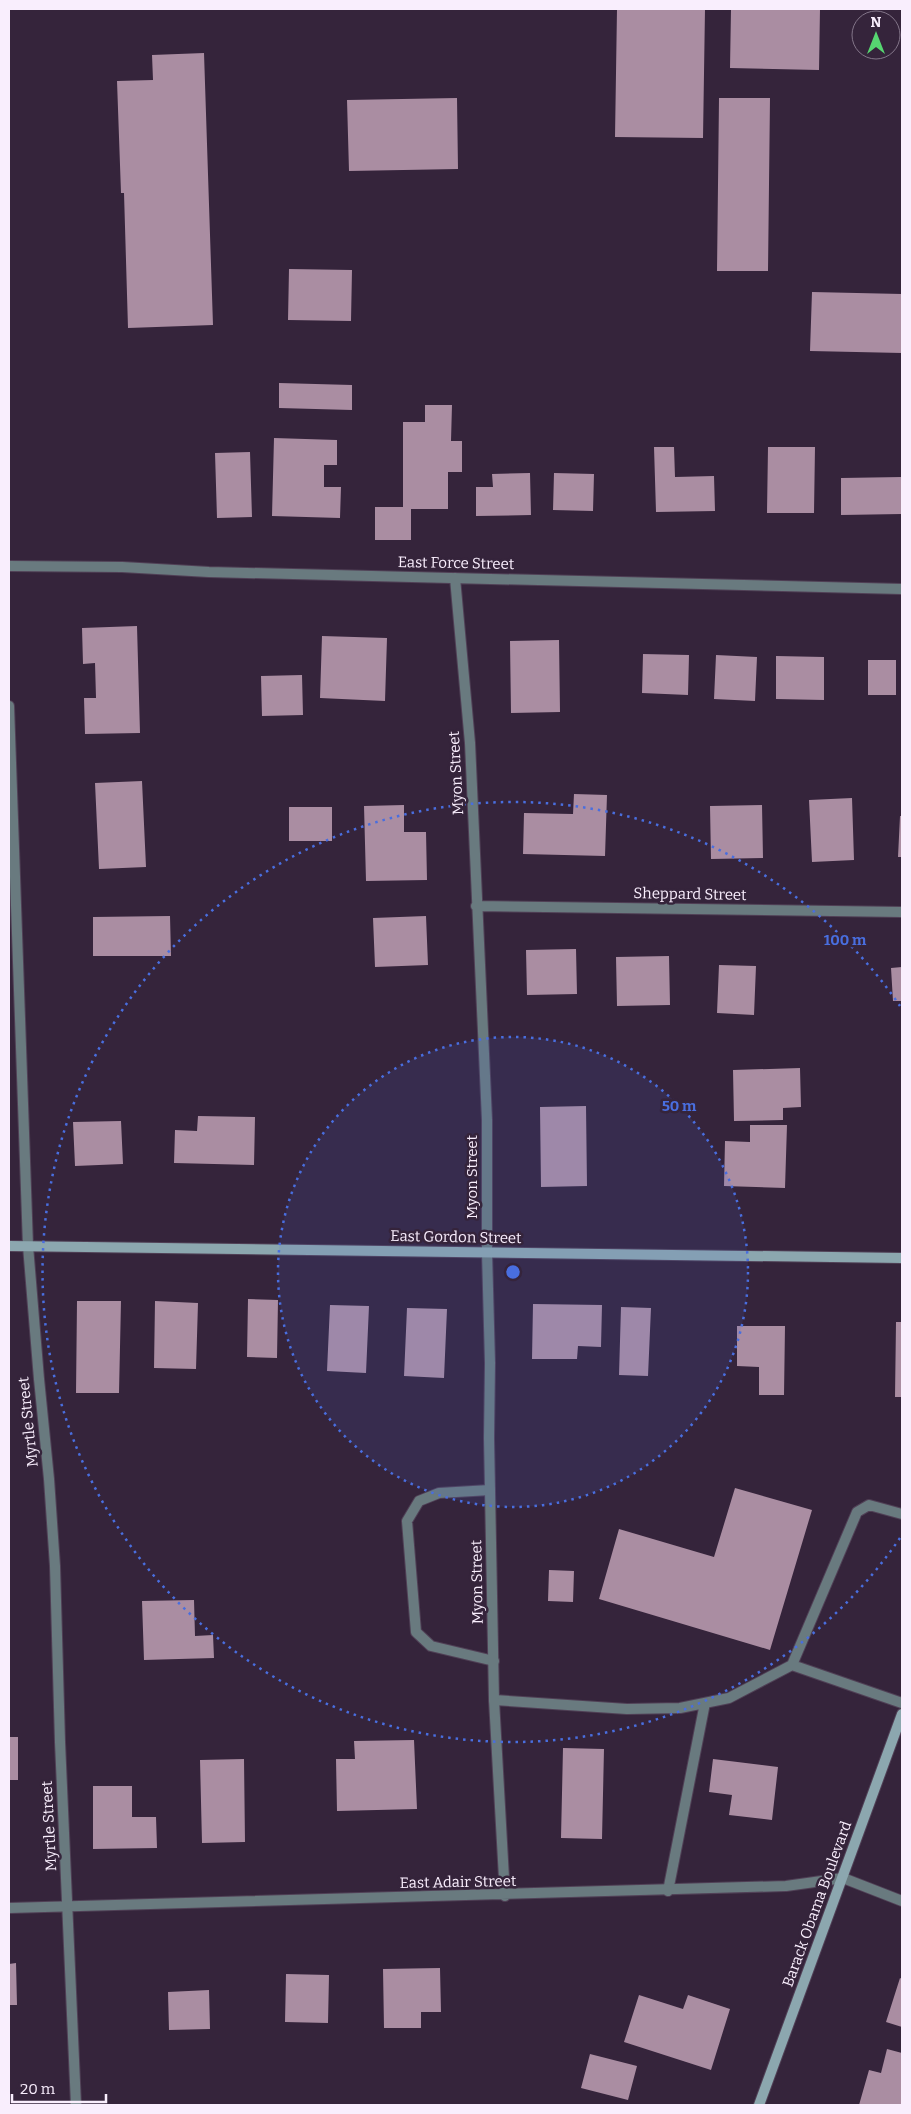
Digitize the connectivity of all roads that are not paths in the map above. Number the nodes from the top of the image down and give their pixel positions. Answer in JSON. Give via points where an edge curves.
{"nodes":[{"id":1,"x":9,"y":566,"type":"edge"},
{"id":2,"x":455,"y":578,"type":"junction"},
{"id":3,"x":902,"y":589,"type":"edge"},
{"id":4,"x":9,"y":706,"type":"edge"},
{"id":5,"x":476,"y":906,"type":"junction"},
{"id":6,"x":902,"y":912,"type":"edge"},
{"id":7,"x":9,"y":1246,"type":"edge"},
{"id":8,"x":28,"y":1246,"type":"junction"},
{"id":9,"x":487,"y":1252,"type":"junction"},
{"id":10,"x":902,"y":1258,"type":"edge"},
{"id":11,"x":490,"y":1490,"type":"junction"},
{"id":12,"x":902,"y":1514,"type":"edge"},
{"id":13,"x":494,"y":1661,"type":"junction"},
{"id":14,"x":792,"y":1665,"type":"junction"},
{"id":15,"x":494,"y":1700,"type":"junction"},
{"id":16,"x":705,"y":1703,"type":"junction"},
{"id":17,"x":902,"y":1704,"type":"edge"},
{"id":18,"x":902,"y":1714,"type":"edge"},
{"id":19,"x":843,"y":1878,"type":"junction"},
{"id":20,"x":668,"y":1890,"type":"junction"},
{"id":21,"x":505,"y":1896,"type":"junction"},
{"id":22,"x":902,"y":1901,"type":"edge"},
{"id":23,"x":67,"y":1906,"type":"junction"},
{"id":24,"x":9,"y":1908,"type":"edge"},
{"id":25,"x":76,"y":2105,"type":"edge"},
{"id":26,"x":759,"y":2105,"type":"edge"}],
"edges":[{"from":1,"to":2,"type":"street","name":"East Force Street"},
{"from":2,"to":3,"type":"street","name":"East Force Street"},
{"from":2,"to":5,"type":"street","name":"Myon Street","via":[[470,743]]},
{"from":4,"to":8,"type":"street","name":"Myrtle Street"},
{"from":5,"to":6,"type":"street","name":"Sheppard Street"},
{"from":5,"to":9,"type":"street","name":"Myon Street","via":[[487,1120]]},
{"from":7,"to":8,"type":"street","name":"East Gordon Street"},
{"from":8,"to":9,"type":"street","name":"East Gordon Street"},
{"from":8,"to":23,"type":"street","name":"Myrtle Street","via":[[54,1546]]},
{"from":9,"to":10,"type":"street","name":"East Gordon Street"},
{"from":9,"to":11,"type":"street","name":"Myon Street"},
{"from":11,"to":13,"type":"street","name":"Myon Street"},
{"from":11,"to":13,"type":"street","via":[[439,1493],[419,1501],[407,1521],[416,1632],[431,1646]]},
{"from":12,"to":14,"type":"street","via":[[869,1505],[856,1512]]},
{"from":13,"to":15,"type":"street","name":"Myon Street"},
{"from":14,"to":16,"type":"street","via":[[729,1698]]},
{"from":14,"to":17,"type":"street"},
{"from":15,"to":16,"type":"street","via":[[627,1709],[680,1708]]},
{"from":15,"to":21,"type":"street","name":"Myon Street"},
{"from":16,"to":20,"type":"street"},
{"from":18,"to":19,"type":"street","name":"Barack Obama Boulevard"},
{"from":19,"to":20,"type":"street","name":"East Adair Street","via":[[786,1886]]},
{"from":19,"to":22,"type":"street","name":"East Adair Street"},
{"from":19,"to":26,"type":"street","name":"Barack Obama Boulevard"},
{"from":20,"to":21,"type":"street","name":"East Adair Street"},
{"from":21,"to":23,"type":"street","name":"East Adair Street"},
{"from":23,"to":24,"type":"street","name":"East Adair Street"},
{"from":23,"to":25,"type":"street","name":"Myrtle Street"}]}
